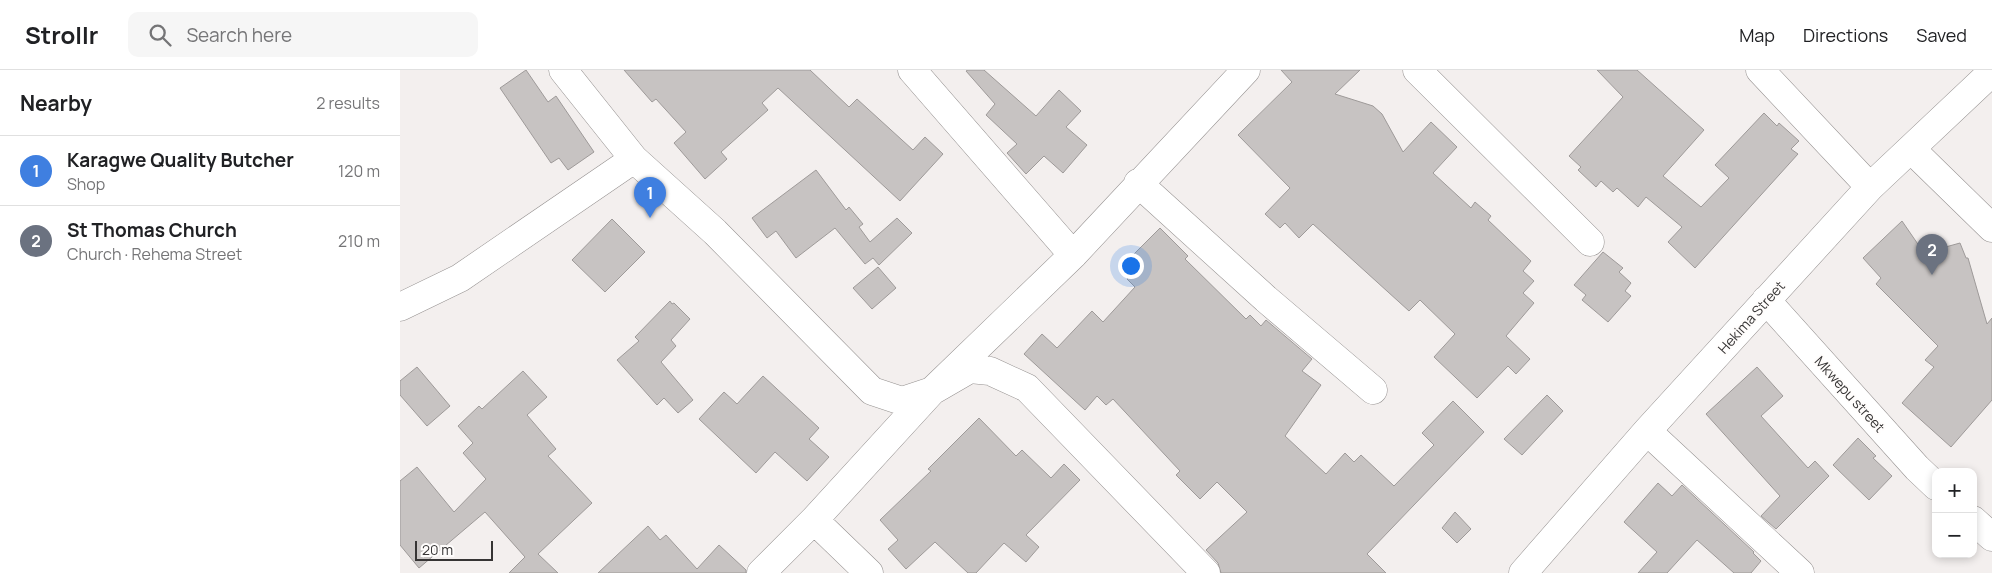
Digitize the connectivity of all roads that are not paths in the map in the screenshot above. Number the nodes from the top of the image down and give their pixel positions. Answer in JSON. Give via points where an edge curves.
{"nodes":[{"id":1,"x":563,"y":70,"type":"edge"},
{"id":2,"x":912,"y":70,"type":"edge"},
{"id":3,"x":1246,"y":70,"type":"edge"},
{"id":4,"x":1417,"y":70,"type":"edge"},
{"id":5,"x":1760,"y":70,"type":"edge"},
{"id":6,"x":1992,"y":72,"type":"edge"},
{"id":7,"x":1911,"y":149,"type":"junction"},
{"id":8,"x":634,"y":159,"type":"junction"},
{"id":9,"x":1138,"y":183,"type":"junction"},
{"id":10,"x":1870,"y":187,"type":"junction"},
{"id":11,"x":1992,"y":228,"type":"edge"},
{"id":12,"x":1590,"y":242,"type":"dead end"},
{"id":13,"x":1073,"y":254,"type":"junction"},
{"id":14,"x":1766,"y":300,"type":"junction"},
{"id":15,"x":400,"y":307,"type":"edge"},
{"id":16,"x":1373,"y":390,"type":"dead end"},
{"id":17,"x":932,"y":391,"type":"junction"},
{"id":18,"x":1647,"y":431,"type":"junction"},
{"id":19,"x":1932,"y":482,"type":"edge"},
{"id":20,"x":814,"y":520,"type":"junction"},
{"id":21,"x":1977,"y":524,"type":"edge"},
{"id":22,"x":1992,"y":537,"type":"edge"},
{"id":23,"x":761,"y":573,"type":"edge"},
{"id":24,"x":868,"y":573,"type":"edge"},
{"id":25,"x":1206,"y":573,"type":"edge"},
{"id":26,"x":1523,"y":573,"type":"edge"},
{"id":27,"x":1800,"y":573,"type":"edge"}],
"edges":[{"from":1,"to":8,"type":"street"},
{"from":2,"to":13,"type":"street"},
{"from":3,"to":9,"type":"street"},
{"from":4,"to":12,"type":"street"},
{"from":5,"to":10,"type":"street"},
{"from":6,"to":7,"type":"street","name":"Hekima Street"},
{"from":7,"to":10,"type":"street","name":"Hekima Street"},
{"from":7,"to":11,"type":"street"},
{"from":8,"to":15,"type":"street","via":[[460,278]]},
{"from":8,"to":17,"type":"street","via":[[715,232],[872,391],[902,401]]},
{"from":9,"to":13,"type":"street"},
{"from":9,"to":16,"type":"street"},
{"from":10,"to":14,"type":"street","name":"Hekima Street"},
{"from":13,"to":17,"type":"street"},
{"from":14,"to":18,"type":"street","name":"Hekima Street"},
{"from":14,"to":19,"type":"street","name":"Mkwepu street"},
{"from":17,"to":20,"type":"street"},
{"from":17,"to":25,"type":"street","via":[[970,369],[990,371],[1027,388]]},
{"from":18,"to":26,"type":"street","name":"Hekima Street"},
{"from":18,"to":27,"type":"street"},
{"from":20,"to":23,"type":"street"},
{"from":20,"to":24,"type":"street"},
{"from":21,"to":22,"type":"street"}]}
